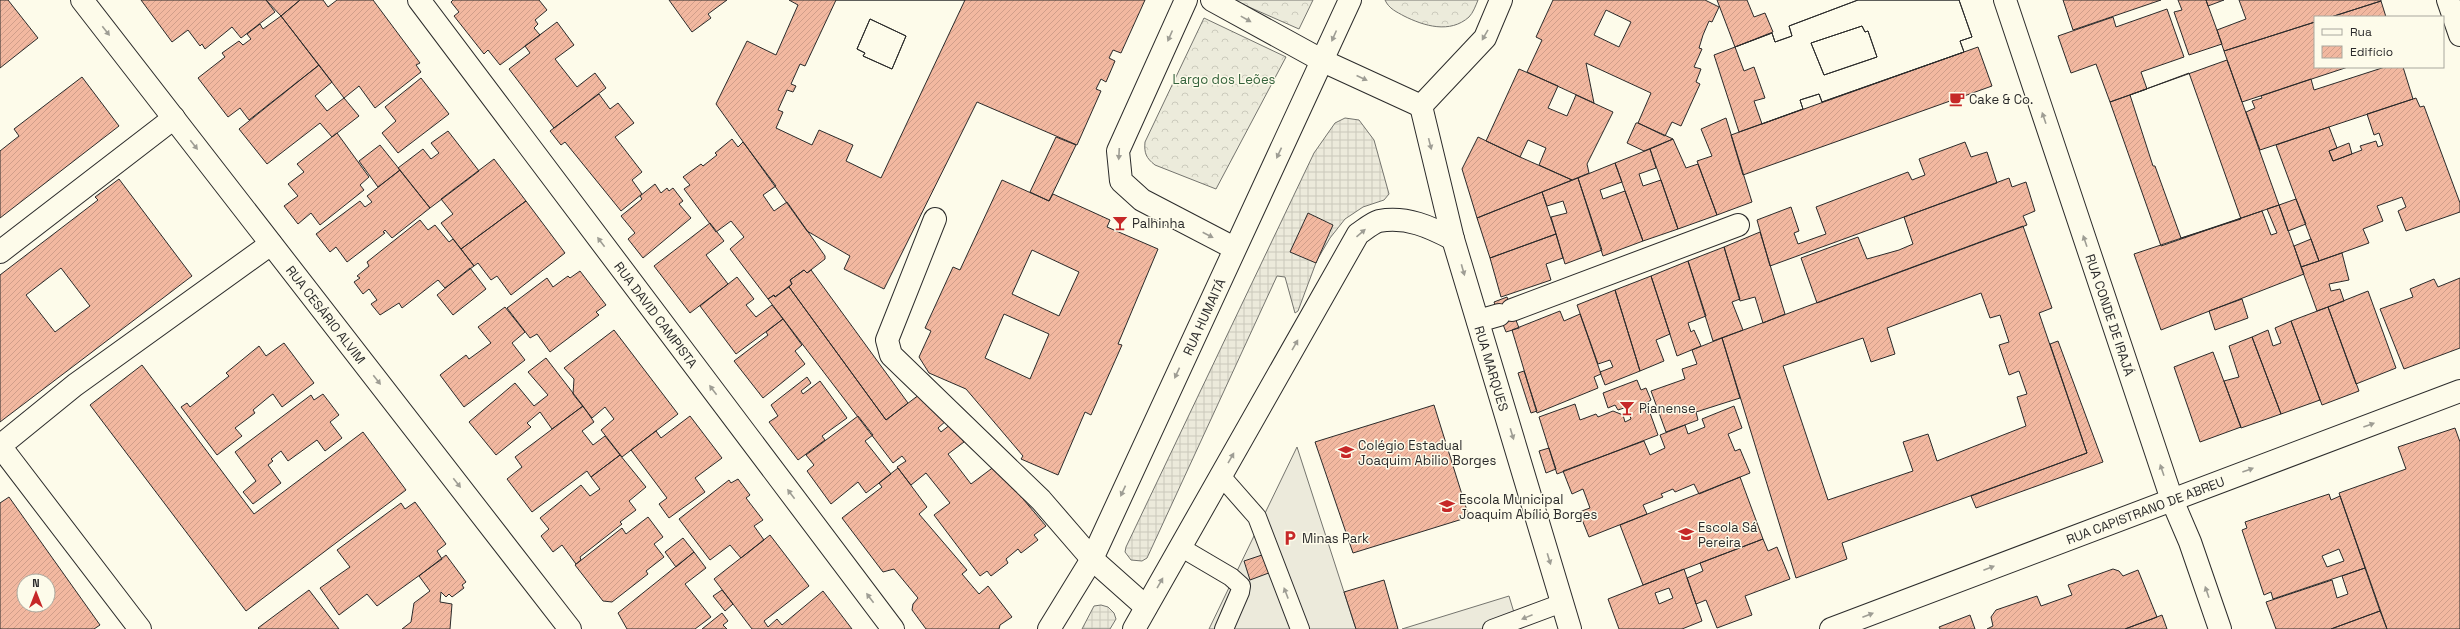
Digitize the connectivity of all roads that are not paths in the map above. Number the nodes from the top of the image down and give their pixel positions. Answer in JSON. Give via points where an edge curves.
{"nodes":[{"id":1,"x":82,"y":0,"type":"edge"},
{"id":2,"x":419,"y":0,"type":"edge"},
{"id":3,"x":1186,"y":0,"type":"edge"},
{"id":4,"x":1212,"y":0,"type":"edge"},
{"id":5,"x":1350,"y":0,"type":"edge"},
{"id":6,"x":1501,"y":0,"type":"edge"},
{"id":7,"x":2005,"y":0,"type":"edge"},
{"id":8,"x":2448,"y":0,"type":"edge"},
{"id":9,"x":2460,"y":35,"type":"edge"},
{"id":10,"x":1323,"y":61,"type":"junction"},
{"id":11,"x":1421,"y":106,"type":"junction"},
{"id":12,"x":174,"y":118,"type":"junction"},
{"id":13,"x":935,"y":219,"type":"dead end"},
{"id":14,"x":1738,"y":225,"type":"dead end"},
{"id":15,"x":1454,"y":239,"type":"junction"},
{"id":16,"x":271,"y":244,"type":"junction"},
{"id":17,"x":1234,"y":248,"type":"junction"},
{"id":18,"x":0,"y":252,"type":"edge"},
{"id":19,"x":1478,"y":321,"type":"junction"},
{"id":20,"x":2460,"y":391,"type":"edge"},
{"id":21,"x":1221,"y":476,"type":"junction"},
{"id":22,"x":2172,"y":500,"type":"junction"},
{"id":23,"x":1180,"y":547,"type":"junction"},
{"id":24,"x":1092,"y":559,"type":"junction"},
{"id":25,"x":1562,"y":603,"type":"junction"},
{"id":26,"x":1146,"y":607,"type":"junction"},
{"id":27,"x":130,"y":626,"type":"edge"},
{"id":28,"x":570,"y":629,"type":"edge"},
{"id":29,"x":893,"y":629,"type":"edge"},
{"id":30,"x":1049,"y":629,"type":"edge"},
{"id":31,"x":1134,"y":629,"type":"edge"},
{"id":32,"x":1224,"y":629,"type":"edge"},
{"id":33,"x":1300,"y":629,"type":"edge"},
{"id":34,"x":1492,"y":629,"type":"edge"},
{"id":35,"x":1570,"y":629,"type":"edge"},
{"id":36,"x":1831,"y":629,"type":"edge"},
{"id":37,"x":2220,"y":629,"type":"edge"}],
"edges":[{"from":1,"to":12,"type":"street","name":"RUA CESÁRIO ALVIM","one_way":true},
{"from":29,"to":2,"type":"street","name":"RUA DAVID CAMPISTA","one_way":true},
{"from":3,"to":17,"type":"street","one_way":true,"via":[[1118,151],[1121,181],[1142,200]]},
{"from":4,"to":10,"type":"street","one_way":true},
{"from":5,"to":10,"type":"street","name":"RUA HUMAITÁ","one_way":true},
{"from":6,"to":11,"type":"street","one_way":true,"via":[[1485,38]]},
{"from":22,"to":7,"type":"street","name":"RUA CONDE DE IRAJÁ","one_way":true},
{"from":8,"to":9,"type":"street"},
{"from":10,"to":11,"type":"street","one_way":true},
{"from":10,"to":17,"type":"street","name":"RUA HUMAITÁ","one_way":true},
{"from":11,"to":15,"type":"street","name":"RUA MARQUES","one_way":true},
{"from":12,"to":16,"type":"street","name":"RUA CESÁRIO ALVIM","one_way":true},
{"from":12,"to":18,"type":"street"},
{"from":13,"to":24,"type":"street","via":[[887,340],[891,355],[1041,500]]},
{"from":14,"to":19,"type":"street"},
{"from":15,"to":19,"type":"street","name":"RUA MARQUES","one_way":true},
{"from":21,"to":15,"type":"street","one_way":true,"via":[[1358,234],[1378,221],[1402,220],[1421,223]]},
{"from":16,"to":27,"type":"street","via":[[75,385],[0,446]]},
{"from":16,"to":28,"type":"street","name":"RUA CESÁRIO ALVIM","one_way":true},
{"from":17,"to":24,"type":"street","name":"RUA HUMAITÁ","one_way":true},
{"from":19,"to":25,"type":"street","name":"RUA MARQUES","one_way":true},
{"from":22,"to":20,"type":"street","name":"RUA CAPISTRANO DE ABREU","one_way":true},
{"from":21,"to":23,"type":"street"},
{"from":33,"to":21,"type":"lane","one_way":true,"via":[[1257,517]]},
{"from":36,"to":22,"type":"street","name":"RUA CAPISTRANO DE ABREU","one_way":true},
{"from":37,"to":22,"type":"street","name":"RUA CONDE DE IRAJÁ","one_way":true,"via":[[2190,542]]},
{"from":26,"to":23,"type":"street","one_way":true},
{"from":23,"to":32,"type":"lane","via":[[1231,577],[1241,586]]},
{"from":24,"to":26,"type":"street"},
{"from":24,"to":30,"type":"street","name":"RUA HUMAITÁ"},
{"from":25,"to":34,"type":"lane","one_way":true},
{"from":25,"to":35,"type":"street","name":"RUA MARQUES"},
{"from":26,"to":31,"type":"street"}]}
